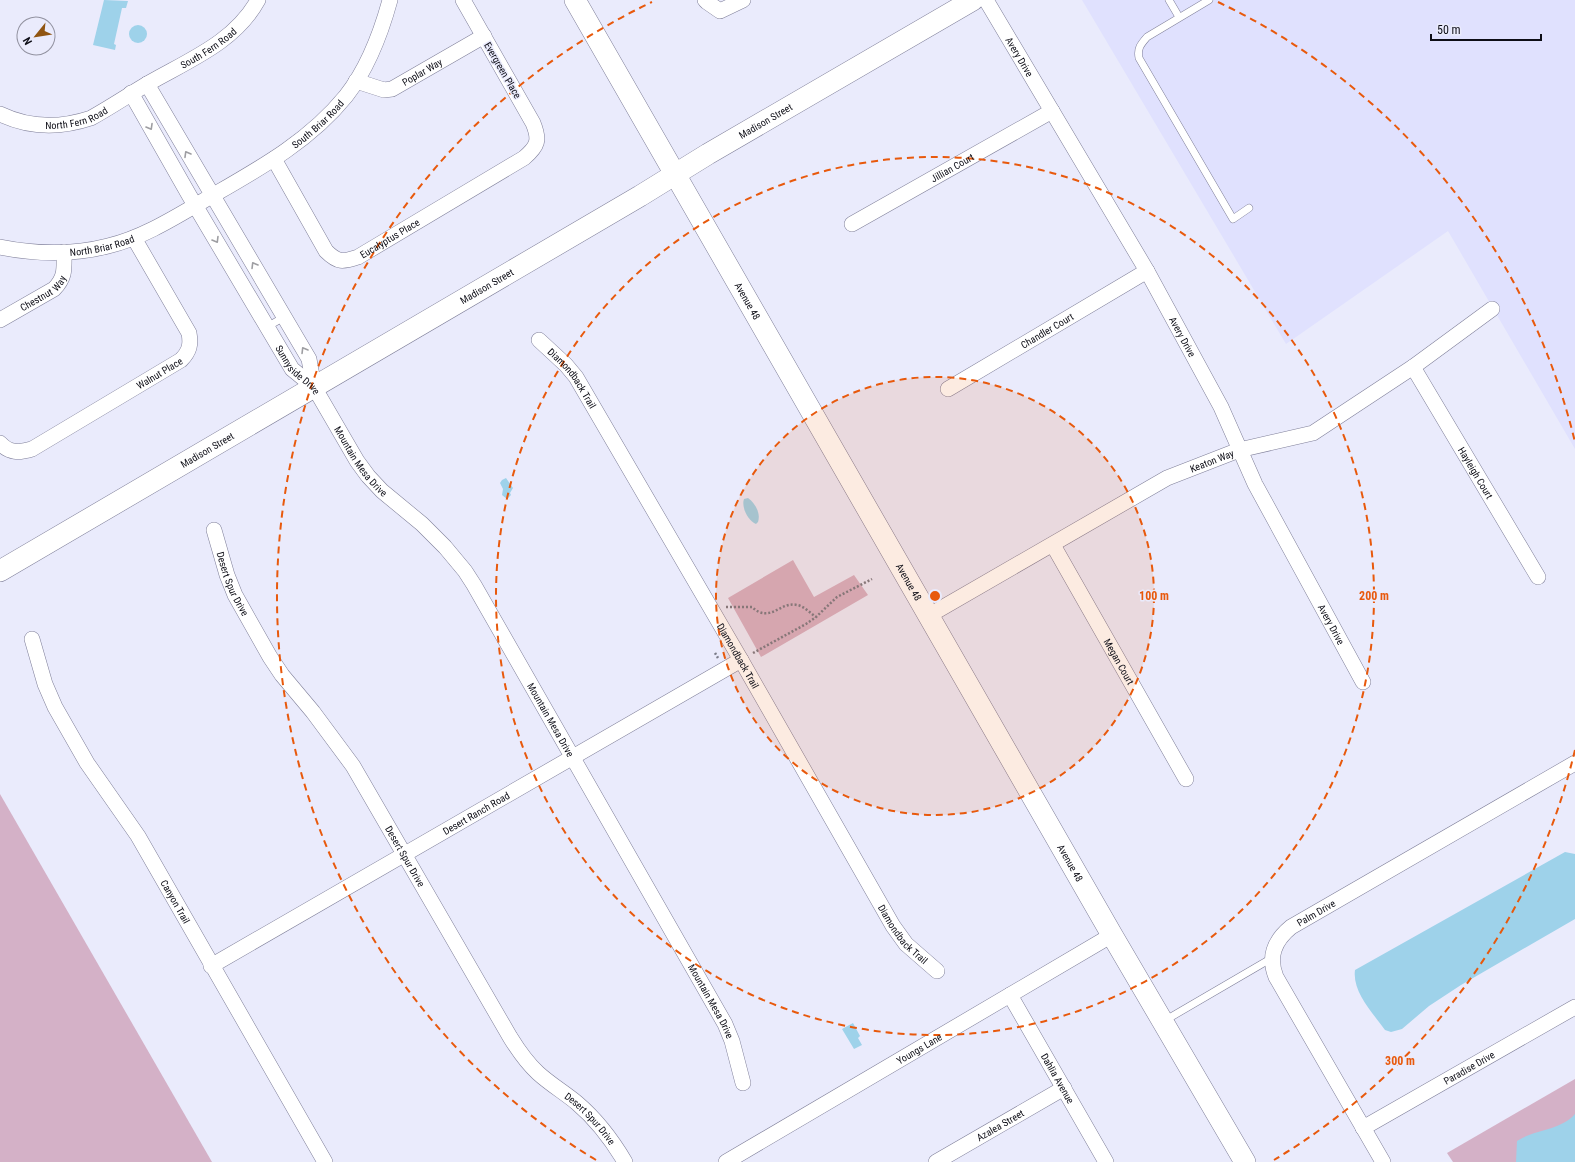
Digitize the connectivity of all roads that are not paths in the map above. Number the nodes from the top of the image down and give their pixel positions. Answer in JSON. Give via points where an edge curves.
{"nodes":[{"id":1,"x":258,"y":0,"type":"edge"},
{"id":2,"x":390,"y":0,"type":"edge"},
{"id":3,"x":463,"y":0,"type":"edge"},
{"id":4,"x":575,"y":0,"type":"edge"},
{"id":5,"x":743,"y":0,"type":"edge"},
{"id":6,"x":972,"y":0,"type":"edge"},
{"id":7,"x":986,"y":0,"type":"edge"},
{"id":8,"x":1169,"y":0,"type":"edge"},
{"id":9,"x":1209,"y":0,"type":"edge"},
{"id":10,"x":706,"y":1,"type":"edge"},
{"id":11,"x":1179,"y":18,"type":"junction"},
{"id":12,"x":484,"y":36,"type":"junction"},
{"id":13,"x":356,"y":81,"type":"junction"},
{"id":14,"x":147,"y":84,"type":"junction"},
{"id":15,"x":131,"y":93,"type":"junction"},
{"id":16,"x":1052,"y":111,"type":"junction"},
{"id":17,"x":0,"y":114,"type":"edge"},
{"id":18,"x":537,"y":142,"type":"joint"},
{"id":19,"x":274,"y":160,"type":"junction"},
{"id":20,"x":674,"y":174,"type":"junction"},
{"id":21,"x":213,"y":196,"type":"junction"},
{"id":22,"x":196,"y":205,"type":"junction"},
{"id":23,"x":1249,"y":208,"type":"dead end"},
{"id":24,"x":852,"y":224,"type":"dead end"},
{"id":25,"x":134,"y":238,"type":"junction"},
{"id":26,"x":0,"y":248,"type":"edge"},
{"id":27,"x":64,"y":252,"type":"junction"},
{"id":28,"x":1147,"y":271,"type":"junction"},
{"id":29,"x":1492,"y":309,"type":"dead end"},
{"id":30,"x":284,"y":317,"type":"junction"},
{"id":31,"x":0,"y":320,"type":"edge"},
{"id":32,"x":267,"y":327,"type":"junction"},
{"id":33,"x":539,"y":340,"type":"dead end"},
{"id":34,"x":1413,"y":368,"type":"junction"},
{"id":35,"x":314,"y":387,"type":"junction"},
{"id":36,"x":948,"y":389,"type":"dead end"},
{"id":37,"x":0,"y":442,"type":"edge"},
{"id":38,"x":1239,"y":450,"type":"junction"},
{"id":39,"x":214,"y":530,"type":"dead end"},
{"id":40,"x":1053,"y":545,"type":"junction"},
{"id":41,"x":0,"y":571,"type":"edge"},
{"id":42,"x":1538,"y":577,"type":"dead end"},
{"id":43,"x":928,"y":616,"type":"junction"},
{"id":44,"x":32,"y":639,"type":"dead end"},
{"id":45,"x":746,"y":657,"type":"junction"},
{"id":46,"x":1363,"y":682,"type":"dead end"},
{"id":47,"x":572,"y":757,"type":"junction"},
{"id":48,"x":1575,"y":763,"type":"edge"},
{"id":49,"x":1186,"y":779,"type":"dead end"},
{"id":50,"x":404,"y":854,"type":"junction"},
{"id":51,"x":1112,"y":935,"type":"junction"},
{"id":52,"x":1272,"y":958,"type":"junction"},
{"id":53,"x":211,"y":966,"type":"junction"},
{"id":54,"x":937,"y":971,"type":"dead end"},
{"id":55,"x":1010,"y":995,"type":"junction"},
{"id":56,"x":1575,"y":1007,"type":"edge"},
{"id":57,"x":1163,"y":1022,"type":"junction"},
{"id":58,"x":743,"y":1083,"type":"dead end"},
{"id":59,"x":1064,"y":1088,"type":"junction"},
{"id":60,"x":1363,"y":1128,"type":"junction"},
{"id":61,"x":325,"y":1162,"type":"edge"},
{"id":62,"x":625,"y":1162,"type":"edge"},
{"id":63,"x":726,"y":1162,"type":"edge"},
{"id":64,"x":936,"y":1162,"type":"edge"},
{"id":65,"x":1106,"y":1162,"type":"edge"},
{"id":66,"x":1245,"y":1162,"type":"edge"},
{"id":67,"x":1382,"y":1162,"type":"edge"}],
"edges":[{"from":1,"to":14,"type":"street","name":"South Fern Road","via":[[251,13],[230,36]]},
{"from":2,"to":13,"type":"street","name":"South Briar Road","via":[[377,40]]},
{"from":3,"to":12,"type":"street","name":"Evergreen Place"},
{"from":4,"to":20,"type":"main road","name":"Avenue 48"},
{"from":5,"to":10,"type":"street","via":[[720,11]]},
{"from":6,"to":20,"type":"main road","name":"Madison Street"},
{"from":7,"to":16,"type":"street","name":"Avery Drive"},
{"from":8,"to":11,"type":"lane"},
{"from":9,"to":11,"type":"lane"},
{"from":11,"to":23,"type":"lane","via":[[1147,37],[1138,50],[1139,58],[1232,219]]},
{"from":12,"to":13,"type":"street","name":"Poplar Way","via":[[392,89],[384,90]]},
{"from":12,"to":18,"type":"street","name":"Evergreen Place","via":[[533,123]]},
{"from":13,"to":19,"type":"street","name":"South Briar Road","via":[[347,95],[322,122]]},
{"from":14,"to":15,"type":"street","name":"North Fern Road"},
{"from":21,"to":14,"type":"street","name":"Sunnyside Drive","one_way":true},
{"from":15,"to":17,"type":"street","name":"North Fern Road","via":[[91,118],[62,125],[24,122]]},
{"from":15,"to":22,"type":"street","name":"Sunnyside Drive","one_way":true},
{"from":16,"to":24,"type":"street","name":"Jillian Court"},
{"from":16,"to":28,"type":"street","name":"Avery Drive"},
{"from":18,"to":19,"type":"street","name":"Eucalyptus Place","via":[[524,158],[358,257],[341,261],[326,251]]},
{"from":19,"to":21,"type":"street","name":"South Briar Road"},
{"from":20,"to":35,"type":"main road","name":"Madison Street"},
{"from":20,"to":43,"type":"main road","name":"Avenue 48"},
{"from":21,"to":22,"type":"street","name":"South Briar Road"},
{"from":30,"to":21,"type":"street","name":"Sunnyside Drive","one_way":true},
{"from":22,"to":25,"type":"street","name":"North Briar Road"},
{"from":22,"to":32,"type":"street","name":"Sunnyside Drive","one_way":true},
{"from":25,"to":27,"type":"street","name":"North Briar Road","via":[[108,246]]},
{"from":25,"to":37,"type":"street","name":"Walnut Place","via":[[189,333],[187,354],[182,360],[32,449],[14,452],[5,449]]},
{"from":26,"to":27,"type":"street","name":"North Briar Road"},
{"from":27,"to":31,"type":"street","name":"Chestnut Way","via":[[64,274],[61,282],[54,289]]},
{"from":28,"to":36,"type":"street","name":"Chandler Court"},
{"from":28,"to":38,"type":"street","name":"Avery Drive","via":[[1221,406]]},
{"from":29,"to":34,"type":"street","name":"Keaton Way"},
{"from":30,"to":32,"type":"lane"},
{"from":35,"to":30,"type":"street","name":"Sunnyside Drive","one_way":true,"via":[[309,359]]},
{"from":32,"to":35,"type":"street","name":"Sunnyside Drive","via":[[292,369]]},
{"from":33,"to":45,"type":"street","name":"Diamondback Trail","via":[[576,377]]},
{"from":34,"to":38,"type":"street","name":"Keaton Way","via":[[1313,433]]},
{"from":34,"to":42,"type":"street","name":"Hayleigh Court"},
{"from":35,"to":41,"type":"main road","name":"Madison Street"},
{"from":35,"to":47,"type":"street","name":"Mountain Mesa Drive","via":[[368,476],[422,524],[465,571]]},
{"from":38,"to":40,"type":"street","name":"Keaton Way","via":[[1167,478]]},
{"from":38,"to":46,"type":"street","name":"Avery Drive","via":[[1254,484]]},
{"from":39,"to":50,"type":"street","name":"Desert Spur Drive","via":[[235,595],[270,657],[353,766]]},
{"from":40,"to":43,"type":"street","name":"Keaton Way"},
{"from":40,"to":49,"type":"street","name":"Megan Court"},
{"from":43,"to":51,"type":"main road","name":"Avenue 48"},
{"from":44,"to":53,"type":"street","name":"Canyon Trail","via":[[45,684],[55,707],[90,768],[138,836]]},
{"from":45,"to":47,"type":"street","name":"Desert Ranch Road"},
{"from":45,"to":54,"type":"street","name":"Diamondback Trail","via":[[893,926],[906,944]]},
{"from":47,"to":50,"type":"street","name":"Desert Ranch Road"},
{"from":47,"to":58,"type":"street","name":"Mountain Mesa Drive","via":[[725,1024]]},
{"from":48,"to":52,"type":"street","name":"Palm Drive","via":[[1290,927],[1277,942]]},
{"from":50,"to":53,"type":"street","name":"Desert Ranch Road"},
{"from":50,"to":62,"type":"street","name":"Desert Spur Drive","via":[[510,1038],[538,1073],[578,1104],[597,1123]]},
{"from":51,"to":55,"type":"street","name":"Youngs Lane"},
{"from":51,"to":57,"type":"main road","name":"Avenue 48"},
{"from":52,"to":57,"type":"lane"},
{"from":52,"to":60,"type":"street","via":[[1276,977]]},
{"from":53,"to":61,"type":"street","name":"Canyon Trail"},
{"from":55,"to":59,"type":"street","name":"Dahlia Avenue"},
{"from":55,"to":63,"type":"street","name":"Youngs Lane"},
{"from":56,"to":60,"type":"street","name":"Paradise Drive"},
{"from":57,"to":66,"type":"main road","name":"Avenue 48"},
{"from":59,"to":64,"type":"street","name":"Azalea Street"},
{"from":59,"to":65,"type":"street","name":"Dahlia Avenue"},
{"from":60,"to":67,"type":"street"}]}
